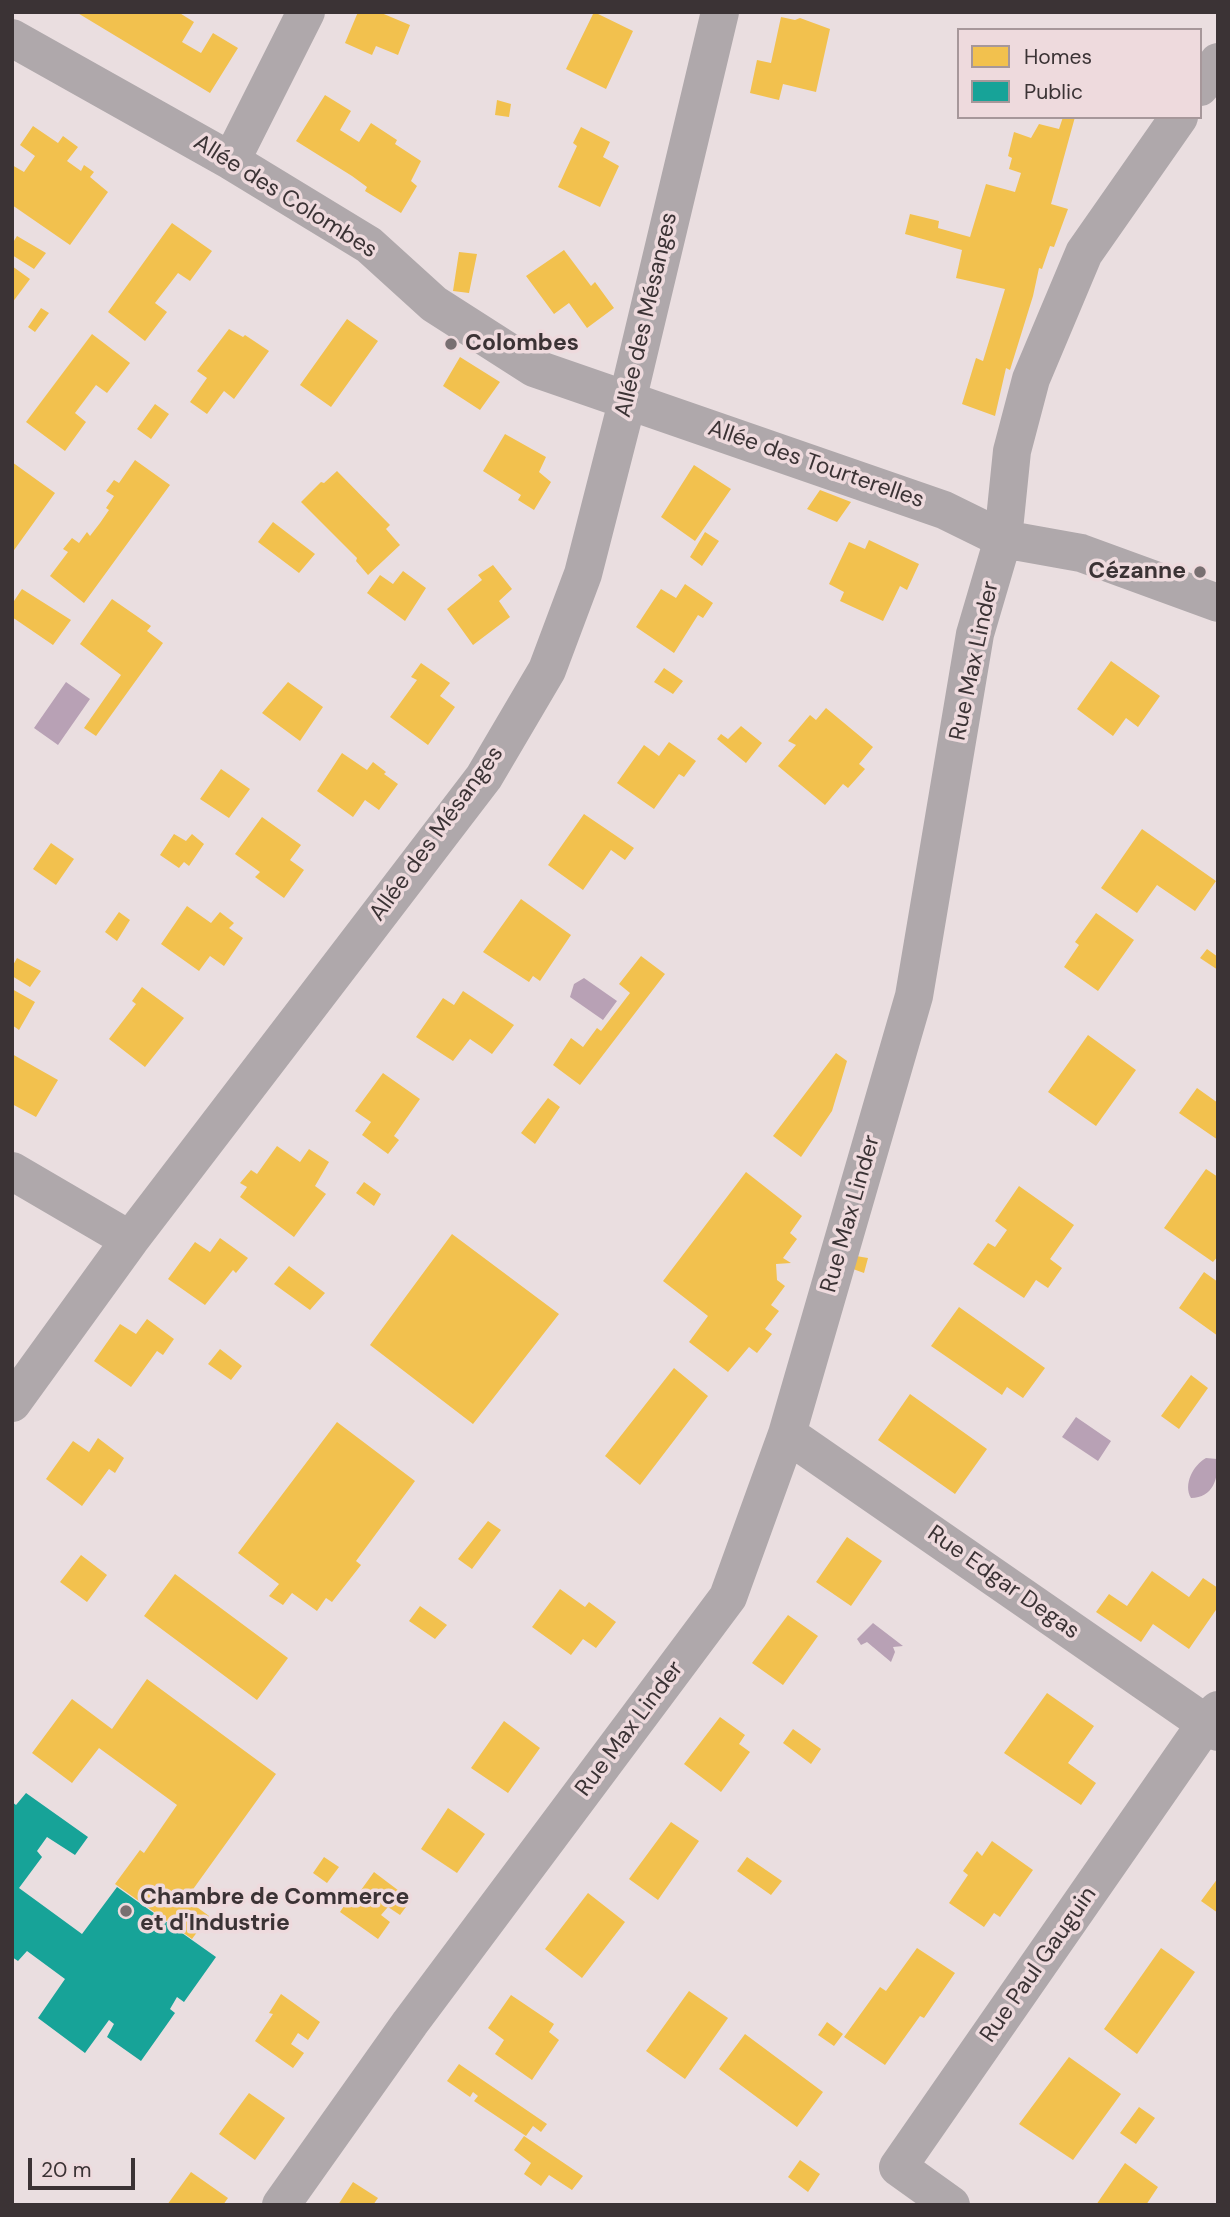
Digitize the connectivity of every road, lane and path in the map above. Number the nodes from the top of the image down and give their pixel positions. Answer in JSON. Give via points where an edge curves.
{"nodes":[{"id":1,"x":306,"y":12,"type":"edge"},
{"id":2,"x":720,"y":12,"type":"edge"},
{"id":3,"x":17,"y":50,"type":"edge"},
{"id":4,"x":1218,"y":62,"type":"edge"},
{"id":5,"x":1202,"y":84,"type":"edge"},
{"id":6,"x":1178,"y":119,"type":"edge"},
{"id":7,"x":231,"y":161,"type":"junction"},
{"id":8,"x":626,"y":399,"type":"junction"},
{"id":9,"x":1003,"y":539,"type":"junction"},
{"id":10,"x":1218,"y":603,"type":"edge"},
{"id":11,"x":12,"y":1171,"type":"edge"},
{"id":12,"x":130,"y":1240,"type":"junction"},
{"id":13,"x":15,"y":1395,"type":"edge"},
{"id":14,"x":787,"y":1434,"type":"junction"},
{"id":15,"x":1214,"y":1722,"type":"edge"},
{"id":16,"x":281,"y":2205,"type":"edge"},
{"id":17,"x":951,"y":2205,"type":"edge"}],
"edges":[{"from":1,"to":7,"type":"street"},
{"from":2,"to":8,"type":"street","name":"Allée des Mésanges"},
{"from":3,"to":7,"type":"street","name":"Allée des Colombes"},
{"from":4,"to":5,"type":"street"},
{"from":6,"to":9,"type":"street","name":"Rue Max Linder","via":[[1084,253],[1031,379],[1012,451]]},
{"from":7,"to":8,"type":"street","name":"Allée des Colombes","via":[[369,245],[434,304],[534,368]]},
{"from":8,"to":9,"type":"street","name":"Allée des Tourterelles","via":[[944,510]]},
{"from":8,"to":12,"type":"street","name":"Allée des Mésanges","via":[[583,574],[547,670],[533,694],[484,777]]},
{"from":9,"to":10,"type":"street","name":"Allée des Tourterelles","via":[[1081,553]]},
{"from":9,"to":14,"type":"street","name":"Rue Max Linder","via":[[975,634],[914,996]]},
{"from":11,"to":12,"type":"street"},
{"from":12,"to":13,"type":"street","name":"Allée des Mésanges"},
{"from":14,"to":15,"type":"street","name":"Rue Edgar Degas"},
{"from":14,"to":16,"type":"street","name":"Rue Max Linder","via":[[728,1597],[410,2023]]},
{"from":15,"to":17,"type":"street","name":"Rue Paul Gauguin","via":[[898,2167]]}]}
